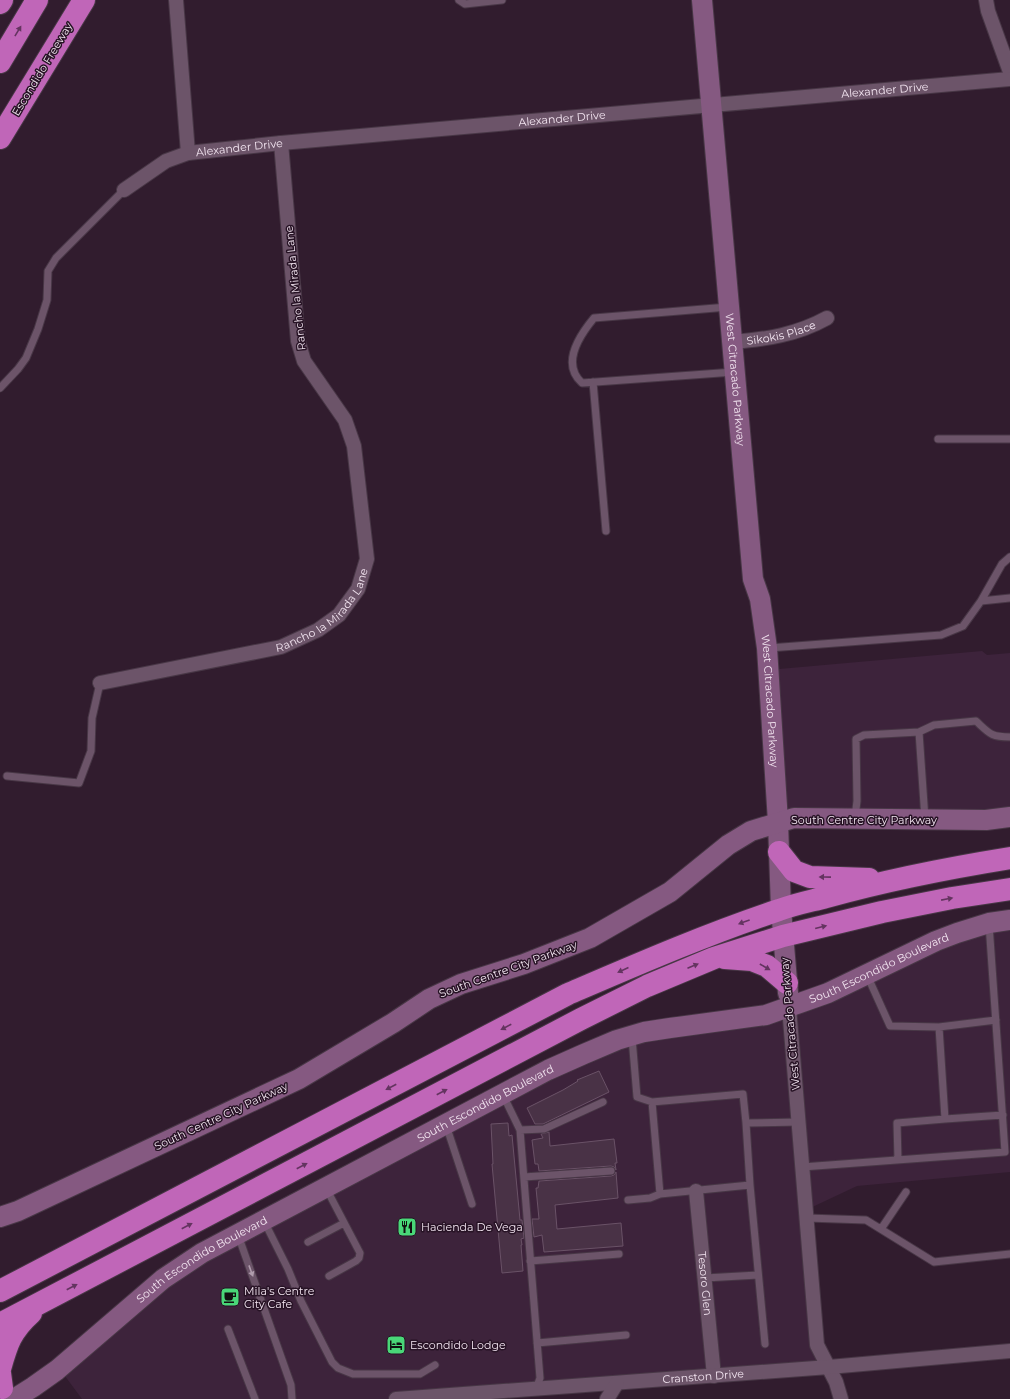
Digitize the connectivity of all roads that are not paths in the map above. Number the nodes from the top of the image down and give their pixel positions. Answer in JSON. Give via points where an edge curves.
{"nodes":[{"id":1,"x":2,"y":0,"type":"edge"},
{"id":2,"x":37,"y":0,"type":"edge"},
{"id":3,"x":84,"y":0,"type":"edge"},
{"id":4,"x":176,"y":0,"type":"edge"},
{"id":5,"x":460,"y":0,"type":"edge"},
{"id":6,"x":502,"y":0,"type":"edge"},
{"id":7,"x":702,"y":0,"type":"edge"},
{"id":8,"x":986,"y":0,"type":"edge"},
{"id":9,"x":0,"y":3,"type":"edge"},
{"id":10,"x":0,"y":62,"type":"edge"},
{"id":11,"x":1010,"y":72,"type":"edge"},
{"id":12,"x":1010,"y":79,"type":"edge"},
{"id":13,"x":711,"y":106,"type":"junction"},
{"id":14,"x":0,"y":138,"type":"edge"},
{"id":15,"x":281,"y":143,"type":"junction"},
{"id":16,"x":188,"y":153,"type":"junction"},
{"id":17,"x":124,"y":190,"type":"joint"},
{"id":18,"x":729,"y":307,"type":"junction"},
{"id":19,"x":827,"y":318,"type":"dead end"},
{"id":20,"x":733,"y":342,"type":"junction"},
{"id":21,"x":735,"y":372,"type":"junction"},
{"id":22,"x":593,"y":382,"type":"junction"},
{"id":23,"x":0,"y":388,"type":"edge"},
{"id":24,"x":938,"y":439,"type":"dead end"},
{"id":25,"x":1010,"y":439,"type":"edge"},
{"id":26,"x":606,"y":531,"type":"dead end"},
{"id":27,"x":1010,"y":557,"type":"edge"},
{"id":28,"x":1010,"y":598,"type":"edge"},
{"id":29,"x":980,"y":601,"type":"junction"},
{"id":30,"x":766,"y":648,"type":"junction"},
{"id":31,"x":100,"y":683,"type":"joint"},
{"id":32,"x":919,"y":732,"type":"junction"},
{"id":33,"x":1010,"y":737,"type":"edge"},
{"id":34,"x":7,"y":776,"type":"dead end"},
{"id":35,"x":1010,"y":817,"type":"edge"},
{"id":36,"x":854,"y":818,"type":"junction"},
{"id":37,"x":925,"y":819,"type":"junction"},
{"id":38,"x":778,"y":822,"type":"junction"},
{"id":39,"x":779,"y":852,"type":"junction"},
{"id":40,"x":1010,"y":858,"type":"edge"},
{"id":41,"x":892,"y":880,"type":"junction"},
{"id":42,"x":1010,"y":890,"type":"edge"},
{"id":43,"x":781,"y":909,"type":"junction"},
{"id":44,"x":1010,"y":920,"type":"edge"},
{"id":45,"x":989,"y":923,"type":"junction"},
{"id":46,"x":783,"y":936,"type":"junction"},
{"id":47,"x":714,"y":958,"type":"junction"},
{"id":48,"x":867,"y":975,"type":"junction"},
{"id":49,"x":787,"y":983,"type":"junction"},
{"id":50,"x":789,"y":1007,"type":"junction"},
{"id":51,"x":996,"y":1020,"type":"junction"},
{"id":52,"x":939,"y":1027,"type":"junction"},
{"id":53,"x":632,"y":1036,"type":"junction"},
{"id":54,"x":503,"y":1095,"type":"junction"},
{"id":55,"x":603,"y":1102,"type":"dead end"},
{"id":56,"x":652,"y":1102,"type":"junction"},
{"id":57,"x":1002,"y":1115,"type":"junction"},
{"id":58,"x":945,"y":1119,"type":"junction"},
{"id":59,"x":799,"y":1122,"type":"junction"},
{"id":60,"x":746,"y":1123,"type":"junction"},
{"id":61,"x":446,"y":1125,"type":"junction"},
{"id":62,"x":520,"y":1130,"type":"junction"},
{"id":63,"x":898,"y":1160,"type":"junction"},
{"id":64,"x":802,"y":1167,"type":"junction"},
{"id":65,"x":611,"y":1171,"type":"dead end"},
{"id":66,"x":524,"y":1177,"type":"junction"},
{"id":67,"x":750,"y":1185,"type":"junction"},
{"id":68,"x":326,"y":1188,"type":"junction"},
{"id":69,"x":696,"y":1191,"type":"junction"},
{"id":70,"x":906,"y":1192,"type":"dead end"},
{"id":71,"x":660,"y":1194,"type":"junction"},
{"id":72,"x":628,"y":1200,"type":"dead end"},
{"id":73,"x":472,"y":1204,"type":"dead end"},
{"id":74,"x":0,"y":1217,"type":"edge"},
{"id":75,"x":807,"y":1218,"type":"junction"},
{"id":76,"x":264,"y":1221,"type":"junction"},
{"id":77,"x":344,"y":1223,"type":"junction"},
{"id":78,"x":881,"y":1229,"type":"junction"},
{"id":79,"x":238,"y":1234,"type":"junction"},
{"id":80,"x":308,"y":1242,"type":"dead end"},
{"id":81,"x":619,"y":1254,"type":"dead end"},
{"id":82,"x":1010,"y":1254,"type":"edge"},
{"id":83,"x":530,"y":1261,"type":"junction"},
{"id":84,"x":758,"y":1275,"type":"junction"},
{"id":85,"x":329,"y":1276,"type":"dead end"},
{"id":86,"x":705,"y":1278,"type":"junction"},
{"id":87,"x":0,"y":1291,"type":"edge"},
{"id":88,"x":42,"y":1302,"type":"junction"},
{"id":89,"x":0,"y":1324,"type":"edge"},
{"id":90,"x":228,"y":1329,"type":"dead end"},
{"id":91,"x":626,"y":1336,"type":"dead end"},
{"id":92,"x":537,"y":1343,"type":"junction"},
{"id":93,"x":765,"y":1344,"type":"dead end"},
{"id":94,"x":1010,"y":1351,"type":"edge"},
{"id":95,"x":435,"y":1365,"type":"dead end"},
{"id":96,"x":829,"y":1367,"type":"junction"},
{"id":97,"x":714,"y":1376,"type":"junction"},
{"id":98,"x":617,"y":1383,"type":"junction"},
{"id":99,"x":4,"y":1386,"type":"edge"},
{"id":100,"x":536,"y":1389,"type":"junction"},
{"id":101,"x":255,"y":1399,"type":"edge"},
{"id":102,"x":292,"y":1399,"type":"edge"},
{"id":103,"x":396,"y":1399,"type":"edge"},
{"id":104,"x":607,"y":1399,"type":"edge"},
{"id":105,"x":841,"y":1399,"type":"edge"}],
"edges":[{"from":1,"to":9,"type":"highway"},
{"from":10,"to":2,"type":"highway","one_way":true},
{"from":3,"to":14,"type":"highway","name":"Escondido Freeway"},
{"from":4,"to":16,"type":"street"},
{"from":5,"to":6,"type":"lane","via":[[466,4]]},
{"from":7,"to":13,"type":"street","name":"West Citracado Parkway"},
{"from":8,"to":11,"type":"street"},
{"from":12,"to":13,"type":"street","name":"Alexander Drive"},
{"from":13,"to":15,"type":"street","name":"Alexander Drive"},
{"from":13,"to":18,"type":"street","name":"West Citracado Parkway"},
{"from":15,"to":16,"type":"street","name":"Alexander Drive"},
{"from":15,"to":31,"type":"street","name":"Rancho la Mirada Lane","via":[[298,341],[304,361],[345,420],[354,446],[367,558],[358,589],[340,615],[318,630],[281,647]]},
{"from":16,"to":17,"type":"street","name":"Alexander Drive","via":[[166,162]]},
{"from":17,"to":23,"type":"lane","via":[[56,258],[48,271],[47,300],[26,358]]},
{"from":18,"to":20,"type":"street","name":"West Citracado Parkway"},
{"from":18,"to":22,"type":"lane","via":[[594,318],[585,328],[573,350],[577,378],[582,383]]},
{"from":19,"to":20,"type":"street","name":"Sikokis Place","via":[[790,334]]},
{"from":20,"to":21,"type":"street","name":"West Citracado Parkway"},
{"from":21,"to":22,"type":"lane"},
{"from":21,"to":30,"type":"street","name":"West Citracado Parkway","via":[[753,579],[760,599]]},
{"from":22,"to":26,"type":"lane"},
{"from":24,"to":25,"type":"lane"},
{"from":27,"to":29,"type":"lane","via":[[1002,564]]},
{"from":28,"to":29,"type":"lane"},
{"from":29,"to":30,"type":"lane","via":[[963,626],[941,635]]},
{"from":30,"to":38,"type":"street","name":"West Citracado Parkway"},
{"from":31,"to":34,"type":"lane","via":[[92,718],[91,751],[79,783]]},
{"from":32,"to":33,"type":"lane","via":[[934,725],[976,721],[995,737]]},
{"from":32,"to":36,"type":"lane","via":[[864,735],[856,739],[857,801]]},
{"from":32,"to":37,"type":"lane"},
{"from":35,"to":37,"type":"street","name":"South Centre City Parkway","via":[[986,820]]},
{"from":36,"to":37,"type":"street","name":"South Centre City Parkway"},
{"from":36,"to":38,"type":"street","name":"South Centre City Parkway","via":[[794,818]]},
{"from":38,"to":39,"type":"street","name":"West Citracado Parkway"},
{"from":38,"to":74,"type":"street","name":"South Centre City Parkway","via":[[751,831],[728,845],[670,892],[590,938],[524,964],[462,984],[429,999],[299,1080],[18,1211]]},
{"from":41,"to":39,"type":"highway","one_way":true,"via":[[810,877],[794,871]]},
{"from":39,"to":43,"type":"street","name":"West Citracado Parkway"},
{"from":40,"to":41,"type":"highway"},
{"from":41,"to":43,"type":"highway"},
{"from":46,"to":42,"type":"highway","one_way":true,"via":[[944,899]]},
{"from":43,"to":46,"type":"street","name":"West Citracado Parkway"},
{"from":43,"to":87,"type":"highway","one_way":true,"via":[[704,936],[568,994]]},
{"from":44,"to":45,"type":"street","name":"South Escondido Boulevard"},
{"from":45,"to":48,"type":"street","name":"South Escondido Boulevard","via":[[936,941]]},
{"from":45,"to":51,"type":"lane"},
{"from":46,"to":47,"type":"highway"},
{"from":46,"to":49,"type":"street","name":"West Citracado Parkway"},
{"from":47,"to":49,"type":"highway","one_way":true,"via":[[752,960],[767,966]]},
{"from":88,"to":47,"type":"highway","one_way":true,"via":[[581,1019],[647,986]]},
{"from":48,"to":50,"type":"street","name":"South Escondido Boulevard"},
{"from":48,"to":52,"type":"lane","via":[[890,1026]]},
{"from":49,"to":50,"type":"street","name":"West Citracado Parkway"},
{"from":50,"to":53,"type":"street","name":"South Escondido Boulevard","via":[[764,1015]]},
{"from":50,"to":59,"type":"street","name":"West Citracado Parkway"},
{"from":51,"to":52,"type":"lane"},
{"from":51,"to":57,"type":"lane"},
{"from":52,"to":58,"type":"lane"},
{"from":53,"to":54,"type":"street","name":"South Escondido Boulevard","via":[[548,1070]]},
{"from":53,"to":56,"type":"lane","via":[[637,1097]]},
{"from":54,"to":61,"type":"street","name":"South Escondido Boulevard"},
{"from":54,"to":62,"type":"lane"},
{"from":55,"to":62,"type":"lane","via":[[544,1129]]},
{"from":56,"to":60,"type":"lane","via":[[743,1094]]},
{"from":56,"to":71,"type":"lane"},
{"from":57,"to":58,"type":"lane"},
{"from":57,"to":63,"type":"lane","via":[[1005,1152]]},
{"from":58,"to":63,"type":"lane","via":[[897,1123]]},
{"from":59,"to":60,"type":"lane"},
{"from":59,"to":64,"type":"street","name":"West Citracado Parkway"},
{"from":60,"to":67,"type":"lane"},
{"from":61,"to":68,"type":"street","name":"South Escondido Boulevard"},
{"from":61,"to":73,"type":"lane"},
{"from":62,"to":66,"type":"lane"},
{"from":63,"to":64,"type":"lane"},
{"from":64,"to":75,"type":"street","name":"West Citracado Parkway"},
{"from":65,"to":66,"type":"lane"},
{"from":66,"to":83,"type":"lane"},
{"from":67,"to":69,"type":"lane"},
{"from":67,"to":84,"type":"lane"},
{"from":68,"to":76,"type":"street","name":"South Escondido Boulevard"},
{"from":68,"to":77,"type":"lane"},
{"from":69,"to":71,"type":"lane"},
{"from":69,"to":86,"type":"street","name":"Tesoro Glen"},
{"from":70,"to":78,"type":"lane"},
{"from":71,"to":72,"type":"lane","via":[[650,1198]]},
{"from":75,"to":78,"type":"lane","via":[[866,1220]]},
{"from":75,"to":96,"type":"street","name":"West Citracado Parkway","via":[[817,1345]]},
{"from":76,"to":79,"type":"street","name":"South Escondido Boulevard"},
{"from":76,"to":95,"type":"lane","via":[[301,1302],[332,1362],[338,1368],[352,1374],[420,1374]]},
{"from":77,"to":80,"type":"lane"},
{"from":77,"to":85,"type":"lane","via":[[360,1253],[359,1258]]},
{"from":78,"to":82,"type":"lane","via":[[934,1262]]},
{"from":79,"to":99,"type":"street","name":"South Escondido Boulevard","via":[[163,1280],[33,1388]]},
{"from":79,"to":102,"type":"lane","one_way":true,"via":[[291,1385]]},
{"from":81,"to":83,"type":"lane"},
{"from":83,"to":92,"type":"lane"},
{"from":84,"to":86,"type":"lane"},
{"from":84,"to":93,"type":"lane"},
{"from":86,"to":97,"type":"street","name":"Tesoro Glen"},
{"from":88,"to":89,"type":"highway"},
{"from":88,"to":99,"type":"highway","via":[[24,1319],[8,1342]]},
{"from":90,"to":101,"type":"lane"},
{"from":91,"to":92,"type":"lane"},
{"from":92,"to":100,"type":"lane","via":[[540,1378]]},
{"from":94,"to":96,"type":"street","name":"Cranston Drive"},
{"from":96,"to":97,"type":"street","name":"Cranston Drive"},
{"from":96,"to":105,"type":"street","name":"West Citracado Parkway"},
{"from":97,"to":98,"type":"street","name":"Cranston Drive"},
{"from":98,"to":100,"type":"street","name":"Cranston Drive"},
{"from":98,"to":104,"type":"street"},
{"from":100,"to":103,"type":"street","name":"Cranston Drive"}]}
